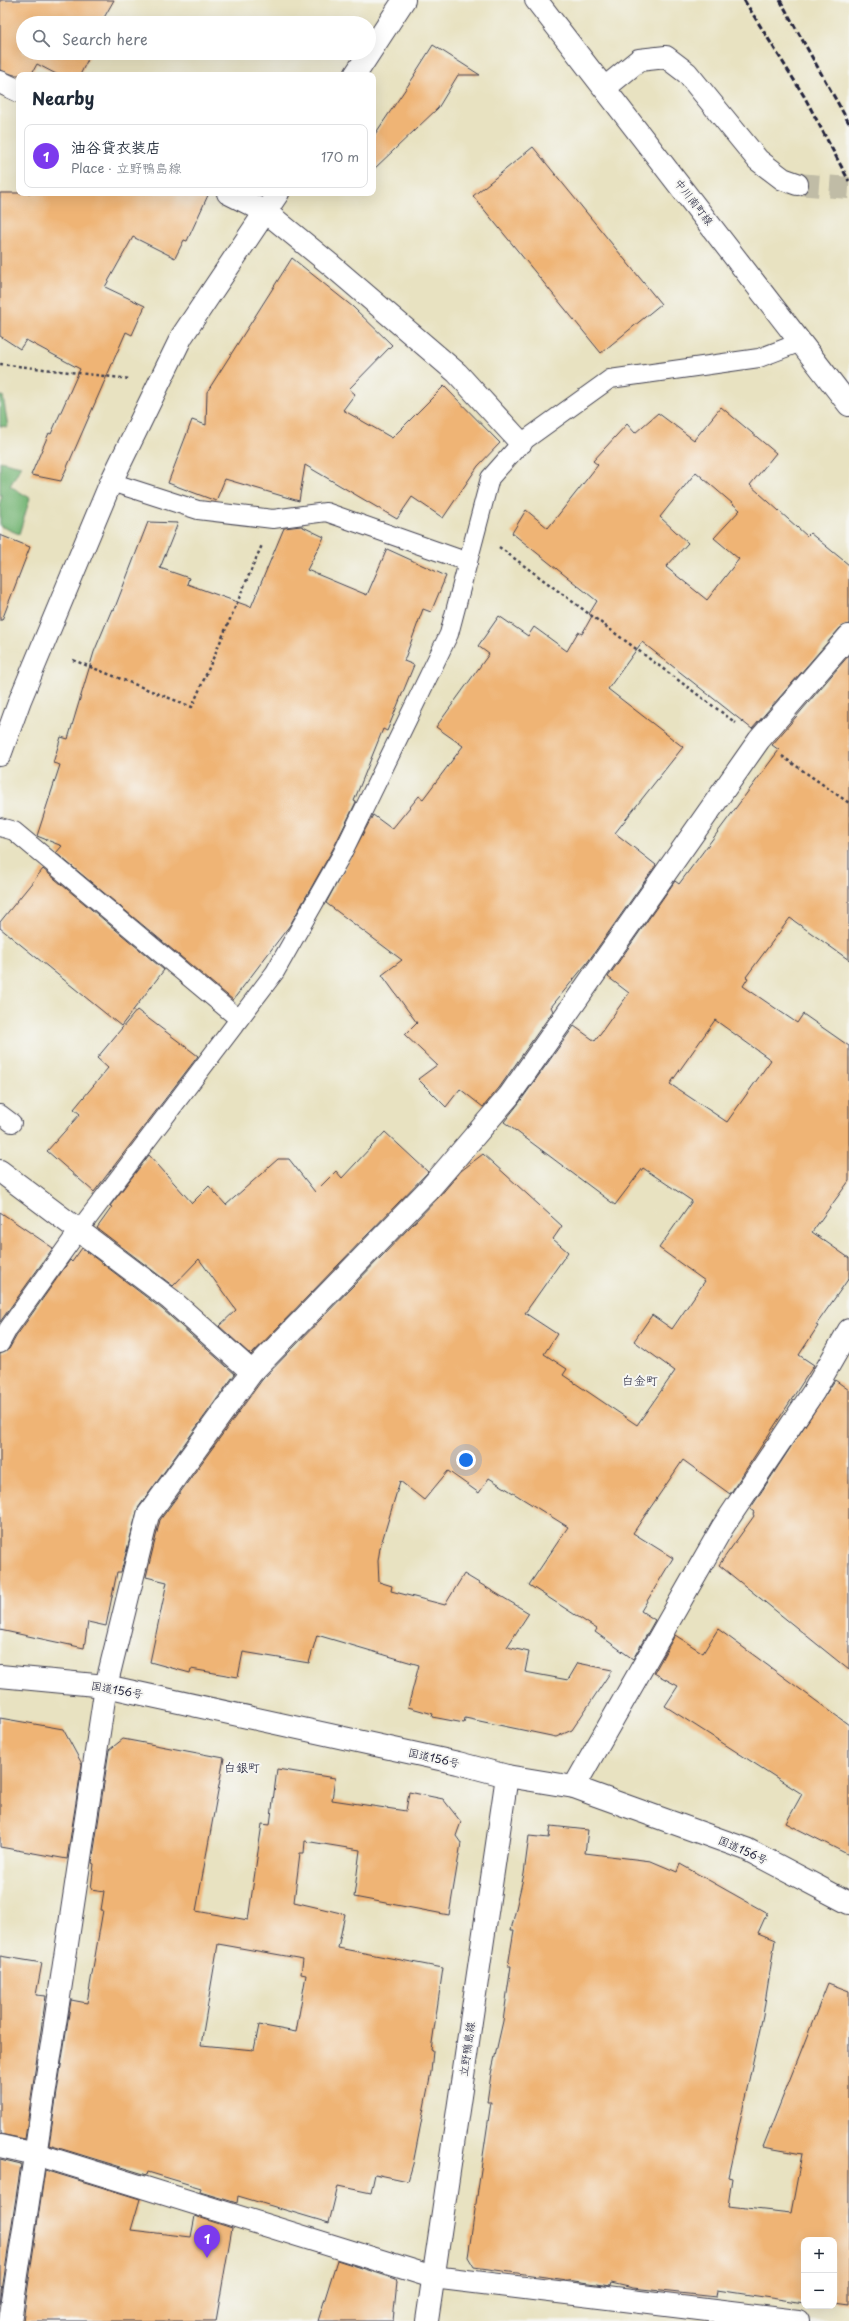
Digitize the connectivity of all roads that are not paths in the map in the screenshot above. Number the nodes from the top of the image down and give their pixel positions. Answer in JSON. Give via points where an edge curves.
{"nodes":[{"id":1,"x":404,"y":0,"type":"edge"},
{"id":2,"x":536,"y":0,"type":"edge"},
{"id":3,"x":376,"y":43,"type":"edge"},
{"id":4,"x":365,"y":60,"type":"edge"},
{"id":5,"x":357,"y":72,"type":"edge"},
{"id":6,"x":0,"y":82,"type":"edge"},
{"id":7,"x":606,"y":88,"type":"junction"},
{"id":8,"x":16,"y":90,"type":"edge"},
{"id":9,"x":798,"y":184,"type":"tunnel mouth"},
{"id":10,"x":234,"y":196,"type":"edge"},
{"id":11,"x":276,"y":196,"type":"edge"},
{"id":12,"x":266,"y":212,"type":"junction"},
{"id":13,"x":801,"y":342,"type":"junction"},
{"id":14,"x":849,"y":405,"type":"edge"},
{"id":15,"x":521,"y":443,"type":"junction"},
{"id":16,"x":111,"y":482,"type":"junction"},
{"id":17,"x":468,"y":562,"type":"junction"},
{"id":18,"x":849,"y":636,"type":"edge"},
{"id":19,"x":0,"y":755,"type":"edge"},
{"id":20,"x":0,"y":827,"type":"edge"},
{"id":21,"x":239,"y":1019,"type":"junction"},
{"id":22,"x":0,"y":1171,"type":"edge"},
{"id":23,"x":80,"y":1230,"type":"junction"},
{"id":24,"x":849,"y":1330,"type":"edge"},
{"id":25,"x":0,"y":1344,"type":"edge"},
{"id":26,"x":252,"y":1372,"type":"junction"},
{"id":27,"x":0,"y":1676,"type":"edge"},
{"id":28,"x":106,"y":1686,"type":"junction"},
{"id":29,"x":507,"y":1776,"type":"junction"},
{"id":30,"x":574,"y":1787,"type":"junction"},
{"id":31,"x":849,"y":1903,"type":"edge"},
{"id":32,"x":0,"y":2146,"type":"edge"},
{"id":33,"x":36,"y":2154,"type":"junction"},
{"id":34,"x":434,"y":2277,"type":"junction"},
{"id":35,"x":742,"y":2318,"type":"edge"},
{"id":36,"x":10,"y":2321,"type":"edge"},
{"id":37,"x":428,"y":2321,"type":"edge"},
{"id":38,"x":798,"y":2321,"type":"edge"}],
"edges":[{"from":1,"to":3,"type":"main road"},
{"from":2,"to":7,"type":"main road","name":"中川南町線"},
{"from":4,"to":5,"type":"main road"},
{"from":6,"to":8,"type":"main road"},
{"from":7,"to":9,"type":"main road","via":[[639,60],[666,57],[687,73],[758,160],[783,180]]},
{"from":7,"to":13,"type":"main road","name":"中川南町線"},
{"from":10,"to":12,"type":"main road"},
{"from":11,"to":12,"type":"main road"},
{"from":12,"to":15,"type":"main road","via":[[457,374]]},
{"from":12,"to":16,"type":"main road","via":[[182,336]]},
{"from":13,"to":14,"type":"main road","name":"中川南町線"},
{"from":13,"to":15,"type":"lane","via":[[759,358],[610,379]]},
{"from":15,"to":17,"type":"lane","via":[[490,478]]},
{"from":16,"to":17,"type":"lane","via":[[198,510],[273,519],[326,512]]},
{"from":16,"to":19,"type":"main road","via":[[20,700]]},
{"from":17,"to":21,"type":"lane","via":[[449,634],[342,854],[275,972]]},
{"from":18,"to":26,"type":"main road","via":[[759,740],[509,1096],[430,1188]]},
{"from":20,"to":21,"type":"lane","via":[[14,831]]},
{"from":21,"to":23,"type":"lane"},
{"from":22,"to":23,"type":"main road"},
{"from":23,"to":25,"type":"lane"},
{"from":23,"to":26,"type":"main road","via":[[170,1298]]},
{"from":24,"to":30,"type":"main road","via":[[814,1391],[722,1528]]},
{"from":26,"to":28,"type":"main road","via":[[148,1515]]},
{"from":27,"to":28,"type":"main road","name":"国道156号"},
{"from":28,"to":29,"type":"main road","name":"国道156号"},
{"from":28,"to":33,"type":"main road"},
{"from":29,"to":30,"type":"main road","name":"国道156号"},
{"from":29,"to":34,"type":"main road","name":"立野鴨島線"},
{"from":30,"to":31,"type":"main road","name":"国道156号","via":[[746,1849]]},
{"from":32,"to":33,"type":"main road"},
{"from":33,"to":34,"type":"main road"},
{"from":33,"to":36,"type":"main road"},
{"from":34,"to":35,"type":"main road"},
{"from":34,"to":37,"type":"main road","name":"立野鴨島線"},
{"from":35,"to":38,"type":"main road"}]}
